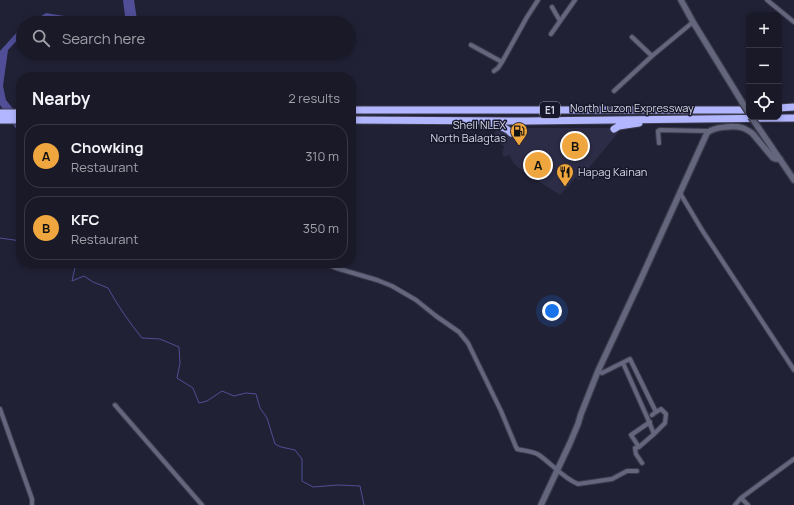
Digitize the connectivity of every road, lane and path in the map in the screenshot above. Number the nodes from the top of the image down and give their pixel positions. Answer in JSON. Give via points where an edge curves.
{"nodes":[{"id":1,"x":538,"y":0,"type":"edge"},
{"id":2,"x":575,"y":0,"type":"edge"},
{"id":3,"x":681,"y":0,"type":"edge"},
{"id":4,"x":767,"y":0,"type":"edge"},
{"id":5,"x":552,"y":7,"type":"dead end"},
{"id":6,"x":560,"y":21,"type":"junction"},
{"id":7,"x":693,"y":22,"type":"junction"},
{"id":8,"x":794,"y":22,"type":"edge"},
{"id":9,"x":551,"y":34,"type":"dead end"},
{"id":10,"x":632,"y":37,"type":"dead end"},
{"id":11,"x":471,"y":45,"type":"dead end"},
{"id":12,"x":652,"y":56,"type":"junction"},
{"id":13,"x":502,"y":62,"type":"junction"},
{"id":14,"x":494,"y":71,"type":"dead end"},
{"id":15,"x":614,"y":91,"type":"dead end"},
{"id":16,"x":794,"y":107,"type":"edge"},
{"id":17,"x":782,"y":109,"type":"edge"},
{"id":18,"x":356,"y":110,"type":"edge"},
{"id":19,"x":746,"y":110,"type":"edge"},
{"id":20,"x":746,"y":110,"type":"edge"},
{"id":21,"x":782,"y":110,"type":"edge"},
{"id":22,"x":794,"y":111,"type":"edge"},
{"id":23,"x":16,"y":113,"type":"edge"},
{"id":24,"x":0,"y":115,"type":"edge"},
{"id":25,"x":746,"y":116,"type":"edge"},
{"id":26,"x":782,"y":118,"type":"edge"},
{"id":27,"x":16,"y":119,"type":"edge"},
{"id":28,"x":721,"y":119,"type":"junction"},
{"id":29,"x":794,"y":119,"type":"edge"},
{"id":30,"x":356,"y":120,"type":"edge"},
{"id":31,"x":404,"y":120,"type":"junction"},
{"id":32,"x":752,"y":120,"type":"edge"},
{"id":33,"x":614,"y":129,"type":"dead end"},
{"id":34,"x":708,"y":131,"type":"junction"},
{"id":35,"x":511,"y":133,"type":"dead end"},
{"id":36,"x":659,"y":143,"type":"dead end"},
{"id":37,"x":780,"y":159,"type":"junction"},
{"id":38,"x":794,"y":180,"type":"edge"},
{"id":39,"x":680,"y":193,"type":"junction"},
{"id":40,"x":336,"y":268,"type":"edge"},
{"id":41,"x":623,"y":362,"type":"junction"},
{"id":42,"x":794,"y":370,"type":"edge"},
{"id":43,"x":598,"y":371,"type":"junction"},
{"id":44,"x":115,"y":405,"type":"dead end"},
{"id":45,"x":0,"y":409,"type":"edge"},
{"id":46,"x":650,"y":422,"type":"junction"},
{"id":47,"x":654,"y":434,"type":"junction"},
{"id":48,"x":639,"y":447,"type":"junction"},
{"id":49,"x":794,"y":459,"type":"edge"},
{"id":50,"x":642,"y":463,"type":"dead end"},
{"id":51,"x":557,"y":470,"type":"junction"},
{"id":52,"x":638,"y":471,"type":"dead end"},
{"id":53,"x":742,"y":498,"type":"junction"},
{"id":54,"x":32,"y":505,"type":"edge"},
{"id":55,"x":202,"y":505,"type":"edge"},
{"id":56,"x":541,"y":505,"type":"edge"},
{"id":57,"x":735,"y":505,"type":"edge"},
{"id":58,"x":748,"y":505,"type":"edge"}],
"edges":[{"from":1,"to":13,"type":"street"},
{"from":2,"to":6,"type":"street"},
{"from":3,"to":7,"type":"street"},
{"from":4,"to":8,"type":"street"},
{"from":5,"to":6,"type":"street"},
{"from":6,"to":9,"type":"street"},
{"from":7,"to":12,"type":"street"},
{"from":7,"to":19,"type":"street","bridge":true},
{"from":10,"to":12,"type":"street"},
{"from":11,"to":13,"type":"street"},
{"from":12,"to":15,"type":"street"},
{"from":13,"to":14,"type":"street"},
{"from":16,"to":17,"type":"highway"},
{"from":18,"to":20,"type":"highway","name":"North Luzon Expressway","number":"E1"},
{"from":21,"to":22,"type":"highway"},
{"from":23,"to":24,"type":"highway"},
{"from":24,"to":27,"type":"highway"},
{"from":25,"to":28,"type":"highway","name":"North Luzon Expressway","number":"E1"},
{"from":26,"to":29,"type":"highway","number":"E1"},
{"from":28,"to":31,"type":"highway","name":"North Luzon Expressway","number":"E1"},
{"from":28,"to":33,"type":"highway","via":[[635,124]]},
{"from":30,"to":31,"type":"highway","name":"North Luzon Expressway","number":"E1"},
{"from":31,"to":35,"type":"highway","via":[[498,126]]},
{"from":32,"to":37,"type":"street","bridge":true},
{"from":34,"to":36,"type":"street","via":[[660,130]]},
{"from":34,"to":37,"type":"street","via":[[742,127],[748,130],[772,156]]},
{"from":34,"to":39,"type":"street"},
{"from":37,"to":38,"type":"street"},
{"from":39,"to":42,"type":"street"},
{"from":39,"to":43,"type":"street"},
{"from":40,"to":51,"type":"street","via":[[392,286],[416,300],[459,332],[468,343],[516,447],[538,455]]},
{"from":41,"to":43,"type":"street","via":[[602,373]]},
{"from":41,"to":46,"type":"street"},
{"from":41,"to":47,"type":"street","via":[[630,359],[654,414],[661,409],[666,414],[665,423]]},
{"from":43,"to":51,"type":"street"},
{"from":44,"to":55,"type":"street"},
{"from":45,"to":54,"type":"street"},
{"from":46,"to":47,"type":"street"},
{"from":46,"to":48,"type":"street","via":[[631,435]]},
{"from":47,"to":48,"type":"street"},
{"from":48,"to":50,"type":"street","via":[[635,448],[635,452]]},
{"from":49,"to":53,"type":"street"},
{"from":51,"to":52,"type":"street","via":[[578,484],[612,479],[627,471]]},
{"from":51,"to":56,"type":"street"},
{"from":53,"to":57,"type":"street"},
{"from":53,"to":58,"type":"street"}]}
